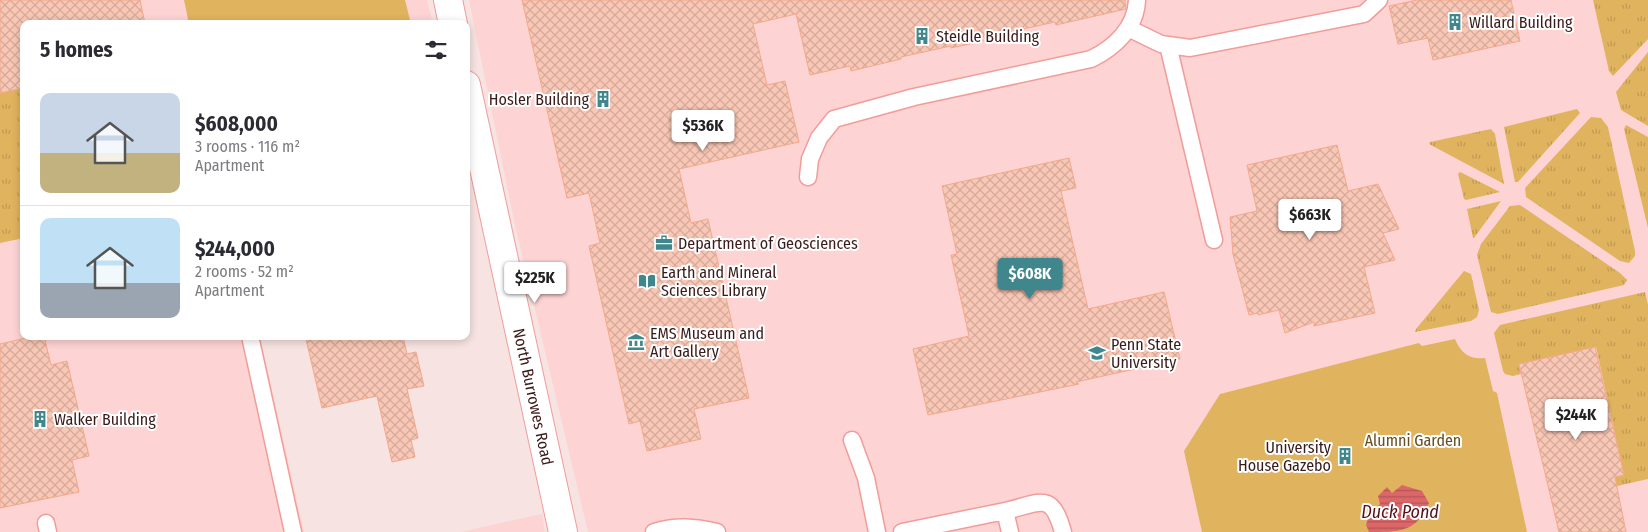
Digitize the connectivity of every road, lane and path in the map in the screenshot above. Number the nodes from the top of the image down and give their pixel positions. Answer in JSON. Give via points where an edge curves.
{"nodes":[{"id":1,"x":448,"y":0,"type":"edge"},
{"id":2,"x":1137,"y":0,"type":"edge"},
{"id":3,"x":1379,"y":0,"type":"edge"},
{"id":4,"x":452,"y":20,"type":"edge"},
{"id":5,"x":1128,"y":28,"type":"junction"},
{"id":6,"x":1168,"y":46,"type":"junction"},
{"id":7,"x":470,"y":104,"type":"edge"},
{"id":8,"x":808,"y":177,"type":"dead end"},
{"id":9,"x":1214,"y":240,"type":"dead end"},
{"id":10,"x":251,"y":340,"type":"edge"},
{"id":11,"x":852,"y":440,"type":"dead end"},
{"id":12,"x":1005,"y":511,"type":"junction"},
{"id":13,"x":293,"y":532,"type":"edge"},
{"id":14,"x":562,"y":532,"type":"edge"},
{"id":15,"x":654,"y":532,"type":"edge"},
{"id":16,"x":717,"y":532,"type":"edge"},
{"id":17,"x":877,"y":532,"type":"edge"},
{"id":18,"x":902,"y":532,"type":"edge"},
{"id":19,"x":1010,"y":532,"type":"edge"},
{"id":20,"x":1063,"y":532,"type":"edge"}],
"edges":[{"from":1,"to":4,"type":"street"},
{"from":2,"to":5,"type":"lane"},
{"from":3,"to":6,"type":"lane","via":[[1364,14],[1203,46]]},
{"from":5,"to":6,"type":"lane"},
{"from":5,"to":8,"type":"lane","via":[[1108,51],[1092,59],[914,97],[834,119],[819,138],[810,159]]},
{"from":6,"to":9,"type":"lane"},
{"from":7,"to":14,"type":"street","name":"North Burrowes Road"},
{"from":10,"to":13,"type":"lane"},
{"from":11,"to":17,"type":"lane","via":[[866,478]]},
{"from":12,"to":18,"type":"lane"},
{"from":12,"to":19,"type":"lane"},
{"from":12,"to":20,"type":"lane","via":[[1043,502],[1051,504],[1057,511]]},
{"from":15,"to":16,"type":"lane","via":[[668,527],[696,527]]}]}
